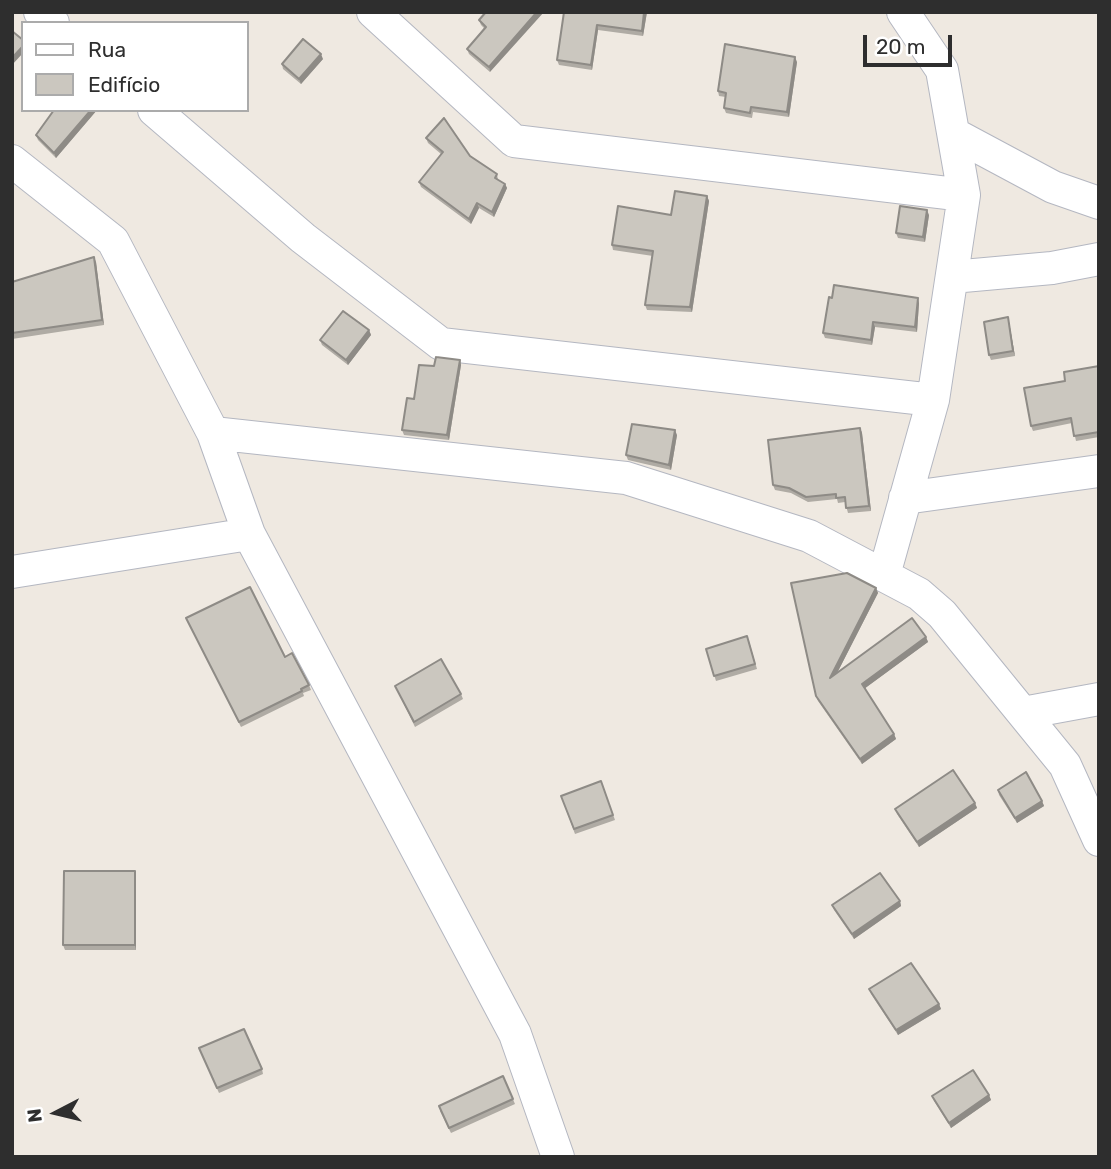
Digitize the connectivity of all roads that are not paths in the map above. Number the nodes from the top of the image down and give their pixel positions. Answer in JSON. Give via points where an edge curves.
{"nodes":[{"id":1,"x":373,"y":12,"type":"edge"},
{"id":2,"x":903,"y":12,"type":"edge"},
{"id":3,"x":156,"y":112,"type":"edge"},
{"id":4,"x":954,"y":134,"type":"junction"},
{"id":5,"x":12,"y":161,"type":"edge"},
{"id":6,"x":964,"y":195,"type":"junction"},
{"id":7,"x":1099,"y":203,"type":"edge"},
{"id":8,"x":1099,"y":259,"type":"edge"},
{"id":9,"x":952,"y":277,"type":"junction"},
{"id":10,"x":933,"y":400,"type":"junction"},
{"id":11,"x":213,"y":433,"type":"junction"},
{"id":12,"x":1099,"y":471,"type":"edge"},
{"id":13,"x":905,"y":498,"type":"junction"},
{"id":14,"x":249,"y":534,"type":"junction"},
{"id":15,"x":12,"y":572,"type":"edge"},
{"id":16,"x":884,"y":575,"type":"junction"},
{"id":17,"x":1099,"y":699,"type":"edge"},
{"id":18,"x":1023,"y":713,"type":"junction"},
{"id":19,"x":1099,"y":840,"type":"edge"},
{"id":20,"x":558,"y":1157,"type":"edge"}],
"edges":[{"from":1,"to":6,"type":"street","via":[[514,141]]},
{"from":2,"to":4,"type":"street","via":[[942,70]]},
{"from":3,"to":10,"type":"street","via":[[303,238],[442,344]]},
{"from":4,"to":6,"type":"street"},
{"from":4,"to":7,"type":"street","via":[[1053,187]]},
{"from":5,"to":11,"type":"street","via":[[113,241]]},
{"from":6,"to":9,"type":"street"},
{"from":8,"to":9,"type":"street"},
{"from":9,"to":10,"type":"street"},
{"from":10,"to":13,"type":"street"},
{"from":11,"to":14,"type":"street"},
{"from":11,"to":16,"type":"street","via":[[626,478],[808,536]]},
{"from":12,"to":13,"type":"street"},
{"from":13,"to":16,"type":"street"},
{"from":14,"to":15,"type":"street"},
{"from":14,"to":20,"type":"street","via":[[515,1034]]},
{"from":16,"to":18,"type":"street","via":[[919,594],[942,614]]},
{"from":17,"to":18,"type":"street"},
{"from":18,"to":19,"type":"street","via":[[1065,765]]}]}
